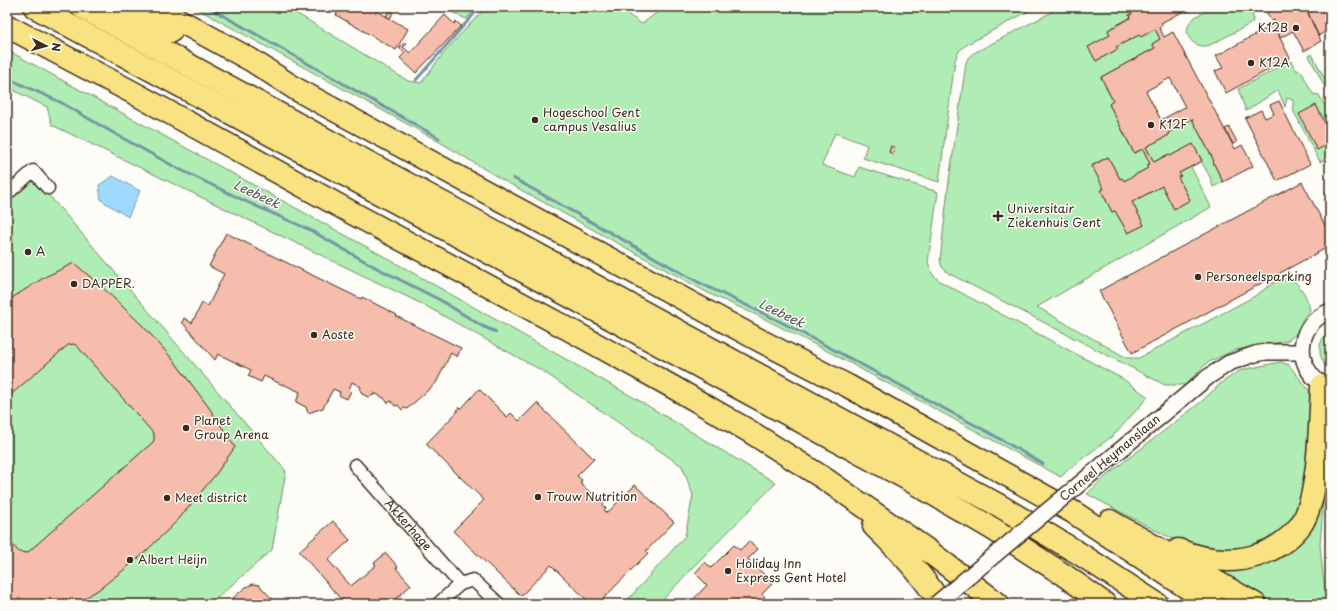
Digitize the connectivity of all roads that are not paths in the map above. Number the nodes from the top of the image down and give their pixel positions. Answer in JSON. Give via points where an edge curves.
{"nodes":[{"id":1,"x":35,"y":7,"type":"edge"},
{"id":2,"x":82,"y":7,"type":"edge"},
{"id":3,"x":122,"y":7,"type":"edge"},
{"id":4,"x":155,"y":7,"type":"edge"},
{"id":5,"x":7,"y":12,"type":"edge"},
{"id":6,"x":7,"y":26,"type":"edge"},
{"id":7,"x":296,"y":89,"type":"junction"},
{"id":8,"x":132,"y":92,"type":"junction"},
{"id":9,"x":48,"y":188,"type":"dead end"},
{"id":10,"x":7,"y":194,"type":"edge"},
{"id":11,"x":1330,"y":311,"type":"edge"},
{"id":12,"x":1302,"y":352,"type":"junction"},
{"id":13,"x":848,"y":386,"type":"junction"},
{"id":14,"x":1326,"y":388,"type":"edge"},
{"id":15,"x":355,"y":465,"type":"dead end"},
{"id":16,"x":825,"y":479,"type":"junction"},
{"id":17,"x":1085,"y":508,"type":"junction"},
{"id":18,"x":460,"y":584,"type":"junction"},
{"id":19,"x":438,"y":604,"type":"edge"},
{"id":20,"x":499,"y":604,"type":"edge"},
{"id":21,"x":936,"y":604,"type":"edge"},
{"id":22,"x":941,"y":604,"type":"edge"},
{"id":23,"x":998,"y":604,"type":"edge"},
{"id":24,"x":1106,"y":604,"type":"edge"},
{"id":25,"x":1157,"y":604,"type":"edge"},
{"id":26,"x":1212,"y":604,"type":"edge"},
{"id":27,"x":1255,"y":604,"type":"edge"}],
"edges":[{"from":1,"to":24,"type":"highway","via":[[906,478],[993,529]]},
{"from":2,"to":25,"type":"highway","via":[[1000,506]]},
{"from":3,"to":7,"type":"highway","via":[[246,68]]},
{"from":4,"to":7,"type":"highway","via":[[251,60]]},
{"from":5,"to":8,"type":"highway"},
{"from":6,"to":8,"type":"highway"},
{"from":7,"to":13,"type":"highway"},
{"from":8,"to":16,"type":"highway","via":[[665,382]]},
{"from":9,"to":10,"type":"street","via":[[33,171]]},
{"from":11,"to":12,"type":"street","via":[[1310,325],[1302,342]]},
{"from":12,"to":14,"type":"street","via":[[1304,365],[1312,377]]},
{"from":12,"to":21,"type":"street","name":"Corneel Heymanslaan","bridge":true,"via":[[1260,353],[1228,363]]},
{"from":13,"to":17,"type":"highway","via":[[1017,470]]},
{"from":13,"to":26,"type":"highway","via":[[1073,512]]},
{"from":14,"to":17,"type":"highway","via":[[1313,492],[1307,511],[1300,525],[1290,536],[1264,553],[1230,561],[1186,553]]},
{"from":15,"to":18,"type":"street","name":"Akkerhage"},
{"from":16,"to":22,"type":"highway","via":[[901,553]]},
{"from":16,"to":23,"type":"highway","via":[[927,550]]},
{"from":17,"to":27,"type":"highway"},
{"from":18,"to":19,"type":"street"},
{"from":18,"to":20,"type":"street","via":[[473,580]]}]}
